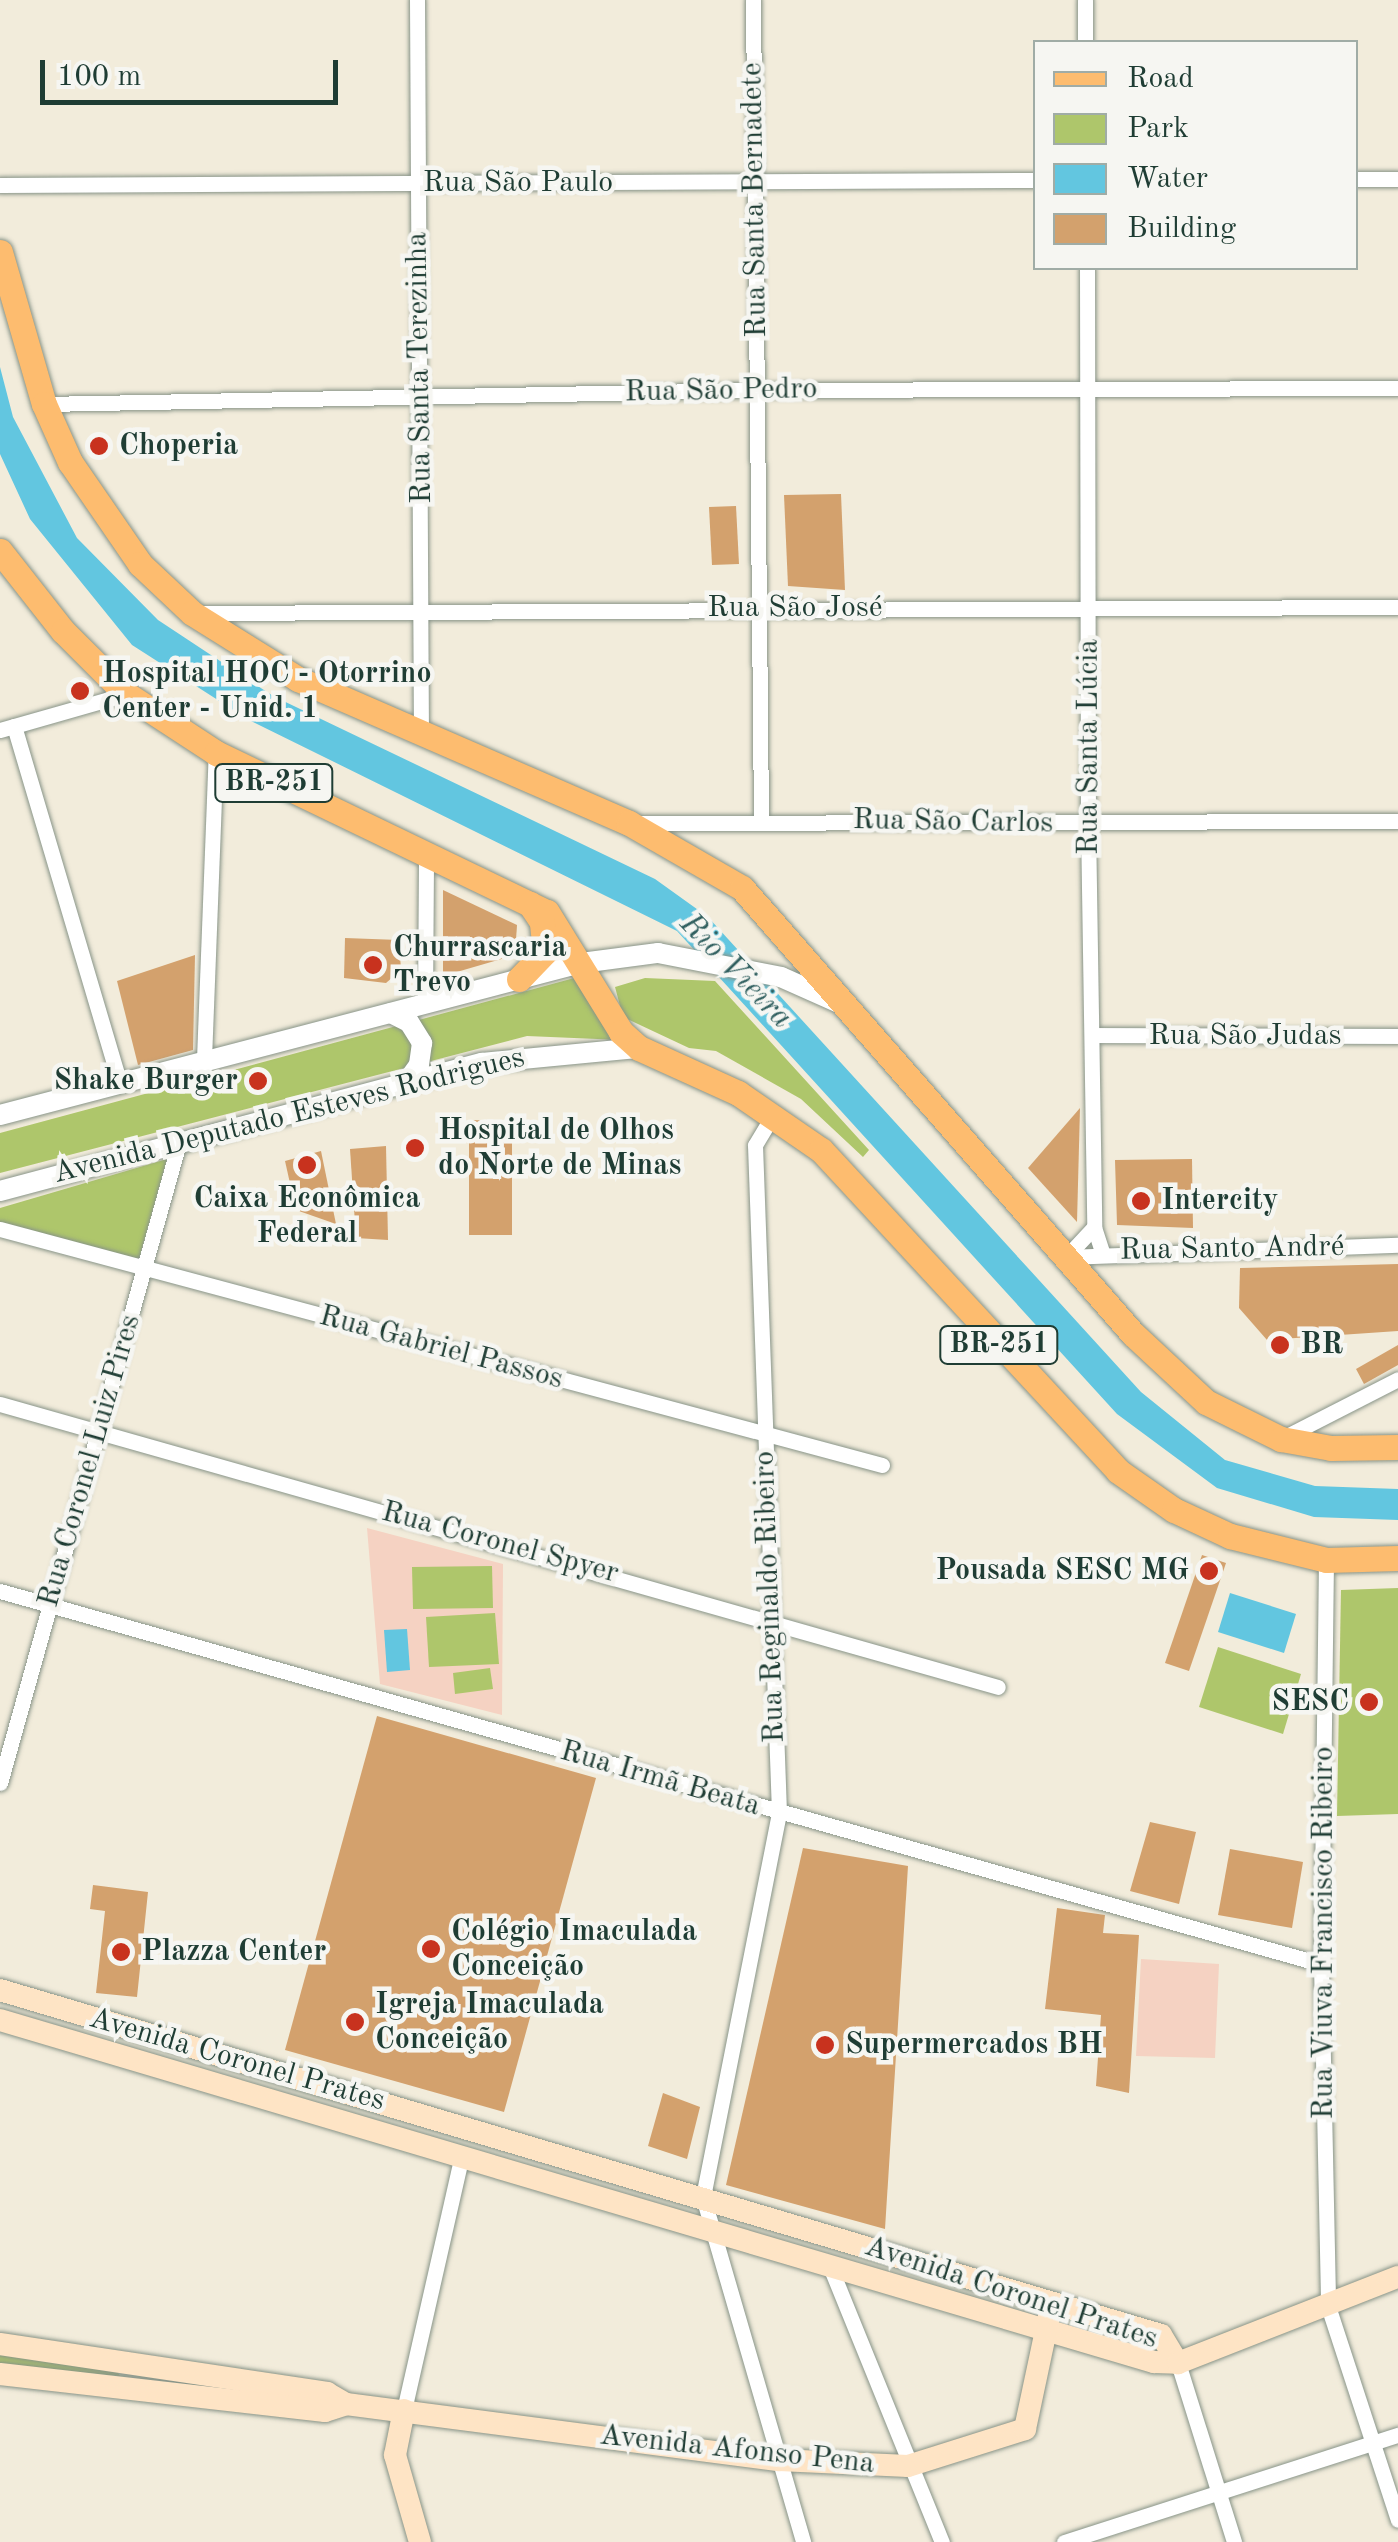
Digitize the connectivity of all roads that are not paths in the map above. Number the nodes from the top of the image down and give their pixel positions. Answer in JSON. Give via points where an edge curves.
{"nodes":[{"id":1,"x":417,"y":0,"type":"edge"},
{"id":2,"x":753,"y":0,"type":"edge"},
{"id":3,"x":1085,"y":0,"type":"edge"},
{"id":4,"x":1085,"y":40,"type":"edge"},
{"id":5,"x":1358,"y":179,"type":"edge"},
{"id":6,"x":1398,"y":179,"type":"edge"},
{"id":7,"x":1033,"y":180,"type":"edge"},
{"id":8,"x":756,"y":181,"type":"junction"},
{"id":9,"x":417,"y":184,"type":"junction"},
{"id":10,"x":0,"y":185,"type":"edge"},
{"id":11,"x":0,"y":252,"type":"edge"},
{"id":12,"x":1086,"y":270,"type":"edge"},
{"id":13,"x":1398,"y":388,"type":"edge"},
{"id":14,"x":1088,"y":389,"type":"junction"},
{"id":15,"x":756,"y":390,"type":"junction"},
{"id":16,"x":420,"y":394,"type":"junction"},
{"id":17,"x":44,"y":404,"type":"junction"},
{"id":18,"x":2,"y":560,"type":"edge"},
{"id":19,"x":1088,"y":605,"type":"junction"},
{"id":20,"x":1398,"y":607,"type":"edge"},
{"id":21,"x":758,"y":608,"type":"junction"},
{"id":22,"x":423,"y":610,"type":"junction"},
{"id":23,"x":192,"y":612,"type":"junction"},
{"id":24,"x":126,"y":694,"type":"junction"},
{"id":25,"x":7,"y":728,"type":"edge"},
{"id":26,"x":421,"y":736,"type":"junction"},
{"id":27,"x":216,"y":754,"type":"junction"},
{"id":28,"x":761,"y":820,"type":"junction"},
{"id":29,"x":1398,"y":822,"type":"edge"},
{"id":30,"x":628,"y":823,"type":"junction"},
{"id":31,"x":1088,"y":824,"type":"junction"},
{"id":32,"x":426,"y":854,"type":"junction"},
{"id":33,"x":527,"y":900,"type":"junction"},
{"id":34,"x":582,"y":963,"type":"junction"},
{"id":35,"x":520,"y":979,"type":"junction"},
{"id":36,"x":425,"y":1004,"type":"junction"},
{"id":37,"x":855,"y":1010,"type":"junction"},
{"id":38,"x":391,"y":1014,"type":"junction"},
{"id":39,"x":1093,"y":1036,"type":"junction"},
{"id":40,"x":1398,"y":1036,"type":"edge"},
{"id":41,"x":639,"y":1048,"type":"junction"},
{"id":42,"x":204,"y":1059,"type":"junction"},
{"id":43,"x":408,"y":1080,"type":"junction"},
{"id":44,"x":120,"y":1083,"type":"junction"},
{"id":45,"x":0,"y":1115,"type":"edge"},
{"id":46,"x":772,"y":1115,"type":"junction"},
{"id":47,"x":180,"y":1139,"type":"junction"},
{"id":48,"x":0,"y":1191,"type":"edge"},
{"id":49,"x":1094,"y":1227,"type":"junction"},
{"id":50,"x":0,"y":1229,"type":"edge"},
{"id":51,"x":1398,"y":1245,"type":"edge"},
{"id":52,"x":1102,"y":1252,"type":"junction"},
{"id":53,"x":1066,"y":1257,"type":"junction"},
{"id":54,"x":144,"y":1271,"type":"junction"},
{"id":55,"x":1398,"y":1380,"type":"edge"},
{"id":56,"x":0,"y":1404,"type":"edge"},
{"id":57,"x":97,"y":1432,"type":"junction"},
{"id":58,"x":764,"y":1432,"type":"junction"},
{"id":59,"x":1281,"y":1439,"type":"junction"},
{"id":60,"x":1398,"y":1448,"type":"edge"},
{"id":61,"x":882,"y":1465,"type":"dead end"},
{"id":62,"x":1398,"y":1558,"type":"edge"},
{"id":63,"x":1326,"y":1560,"type":"junction"},
{"id":64,"x":0,"y":1591,"type":"edge"},
{"id":65,"x":50,"y":1605,"type":"junction"},
{"id":66,"x":771,"y":1618,"type":"junction"},
{"id":67,"x":998,"y":1687,"type":"dead end"},
{"id":68,"x":0,"y":1783,"type":"edge"},
{"id":69,"x":779,"y":1813,"type":"junction"},
{"id":70,"x":1321,"y":1964,"type":"junction"},
{"id":71,"x":0,"y":1990,"type":"edge"},
{"id":72,"x":0,"y":2020,"type":"edge"},
{"id":73,"x":462,"y":2156,"type":"junction"},
{"id":74,"x":703,"y":2197,"type":"junction"},
{"id":75,"x":713,"y":2229,"type":"junction"},
{"id":76,"x":831,"y":2269,"type":"junction"},
{"id":77,"x":1398,"y":2277,"type":"edge"},
{"id":78,"x":1052,"y":2302,"type":"junction"},
{"id":79,"x":1328,"y":2306,"type":"junction"},
{"id":80,"x":1046,"y":2331,"type":"junction"},
{"id":81,"x":0,"y":2344,"type":"edge"},
{"id":82,"x":1178,"y":2363,"type":"junction"},
{"id":83,"x":0,"y":2374,"type":"edge"},
{"id":84,"x":346,"y":2404,"type":"junction"},
{"id":85,"x":404,"y":2410,"type":"junction"},
{"id":86,"x":1398,"y":2435,"type":"edge"},
{"id":87,"x":1376,"y":2442,"type":"junction"},
{"id":88,"x":779,"y":2460,"type":"junction"},
{"id":89,"x":908,"y":2466,"type":"junction"},
{"id":90,"x":1220,"y":2493,"type":"junction"},
{"id":91,"x":1398,"y":2520,"type":"edge"},
{"id":92,"x":420,"y":2542,"type":"edge"},
{"id":93,"x":803,"y":2542,"type":"edge"},
{"id":94,"x":942,"y":2542,"type":"edge"},
{"id":95,"x":1064,"y":2542,"type":"edge"},
{"id":96,"x":1234,"y":2542,"type":"edge"}],
"edges":[{"from":1,"to":9,"type":"street","name":"Rua Santa Terezinha"},
{"from":2,"to":8,"type":"street","name":"Rua Santa Bernadete"},
{"from":3,"to":4,"type":"street"},
{"from":5,"to":6,"type":"street"},
{"from":7,"to":8,"type":"street","name":"Rua São Paulo"},
{"from":8,"to":9,"type":"street","name":"Rua São Paulo"},
{"from":8,"to":15,"type":"street","name":"Rua Santa Bernadete"},
{"from":9,"to":10,"type":"street","name":"Rua São Paulo"},
{"from":9,"to":16,"type":"street","name":"Rua Santa Terezinha"},
{"from":11,"to":17,"type":"main road"},
{"from":12,"to":14,"type":"street","name":"Rua Santa Lúcia"},
{"from":13,"to":14,"type":"street","name":"Rua São Pedro"},
{"from":14,"to":15,"type":"street","name":"Rua São Pedro"},
{"from":14,"to":19,"type":"street","name":"Rua Santa Lúcia"},
{"from":15,"to":16,"type":"street","name":"Rua São Pedro"},
{"from":15,"to":21,"type":"street","name":"Rua Santa Bernadete"},
{"from":16,"to":17,"type":"street","name":"Rua São Pedro"},
{"from":16,"to":22,"type":"street","name":"Rua Santa Terezinha"},
{"from":17,"to":23,"type":"main road","via":[[105,518],[140,564]]},
{"from":18,"to":24,"type":"main road","number":"BR-251"},
{"from":19,"to":20,"type":"street","name":"Rua São José"},
{"from":19,"to":21,"type":"street","name":"Rua São José"},
{"from":19,"to":31,"type":"street","name":"Rua Santa Lúcia"},
{"from":21,"to":22,"type":"street","name":"Rua São José"},
{"from":21,"to":28,"type":"street","name":"Rua Santa Bernadete"},
{"from":22,"to":23,"type":"street","name":"Rua São José"},
{"from":22,"to":26,"type":"street","name":"Rua Santa Terezinha"},
{"from":23,"to":26,"type":"main road","via":[[298,680]]},
{"from":24,"to":25,"type":"street"},
{"from":24,"to":27,"type":"main road","number":"BR-251"},
{"from":25,"to":44,"type":"street"},
{"from":26,"to":30,"type":"main road"},
{"from":27,"to":32,"type":"main road","number":"BR-251"},
{"from":27,"to":42,"type":"street"},
{"from":28,"to":30,"type":"street","name":"Rua São Carlos"},
{"from":28,"to":31,"type":"street","name":"Rua São Carlos"},
{"from":29,"to":31,"type":"street","name":"Rua São Carlos"},
{"from":30,"to":37,"type":"main road","via":[[742,888]]},
{"from":31,"to":39,"type":"street","name":"Rua Santa Lúcia"},
{"from":32,"to":33,"type":"main road","number":"BR-251"},
{"from":32,"to":36,"type":"street"},
{"from":33,"to":34,"type":"main road","number":"BR-251","via":[[555,918]]},
{"from":33,"to":35,"type":"main road","via":[[542,922],[546,952]]},
{"from":34,"to":35,"type":"street"},
{"from":34,"to":37,"type":"street","via":[[658,953],[781,978]]},
{"from":34,"to":41,"type":"main road","number":"BR-251","via":[[621,1032]]},
{"from":35,"to":36,"type":"street"},
{"from":36,"to":38,"type":"street"},
{"from":37,"to":53,"type":"main road"},
{"from":38,"to":42,"type":"street"},
{"from":38,"to":43,"type":"street","via":[[409,1022],[422,1043],[420,1065]]},
{"from":39,"to":40,"type":"street","name":"Rua São Judas"},
{"from":39,"to":49,"type":"street","name":"Rua Santa Lúcia"},
{"from":41,"to":43,"type":"street","name":"Avenida Deputado Esteves Rodrigues","via":[[521,1055]]},
{"from":41,"to":46,"type":"main road","number":"BR-251"},
{"from":42,"to":44,"type":"street"},
{"from":43,"to":47,"type":"street","name":"Avenida Deputado Esteves Rodrigues"},
{"from":44,"to":45,"type":"street"},
{"from":46,"to":58,"type":"street","name":"Rua Reginaldo Ribeiro","via":[[755,1145]]},
{"from":46,"to":63,"type":"main road","number":"BR-251","via":[[860,1190],[1118,1471],[1174,1510],[1230,1536]]},
{"from":47,"to":48,"type":"street","name":"Avenida Deputado Esteves Rodrigues"},
{"from":47,"to":54,"type":"street","name":"Rua Coronel Luiz Pires"},
{"from":49,"to":52,"type":"street","name":"Rua Santa Lúcia"},
{"from":49,"to":53,"type":"street"},
{"from":50,"to":54,"type":"street","name":"Rua Gabriel Passos"},
{"from":51,"to":52,"type":"street","name":"Rua Santo André"},
{"from":52,"to":53,"type":"street","name":"Rua Santo André"},
{"from":53,"to":59,"type":"main road","via":[[1133,1334],[1206,1402]]},
{"from":54,"to":57,"type":"street","name":"Rua Coronel Luiz Pires"},
{"from":54,"to":58,"type":"street","name":"Rua Gabriel Passos"},
{"from":55,"to":59,"type":"street"},
{"from":56,"to":57,"type":"street","name":"Rua Coronel Spyer"},
{"from":57,"to":65,"type":"street","name":"Rua Coronel Luiz Pires"},
{"from":57,"to":66,"type":"street","name":"Rua Coronel Spyer"},
{"from":58,"to":61,"type":"street","name":"Rua Gabriel Passos"},
{"from":58,"to":66,"type":"street","name":"Rua Reginaldo Ribeiro"},
{"from":59,"to":60,"type":"main road","via":[[1331,1448]]},
{"from":62,"to":63,"type":"main road","number":"BR-251"},
{"from":63,"to":70,"type":"street","name":"Rua Viuva Francisco Ribeiro"},
{"from":64,"to":65,"type":"street","name":"Rua Irmã Beata"},
{"from":65,"to":68,"type":"street","name":"Rua Coronel Luiz Pires"},
{"from":65,"to":69,"type":"street","name":"Rua Irmã Beata"},
{"from":66,"to":67,"type":"street","name":"Rua Coronel Spyer"},
{"from":66,"to":69,"type":"street","name":"Rua Reginaldo Ribeiro"},
{"from":69,"to":70,"type":"street","name":"Rua Irmã Beata"},
{"from":69,"to":74,"type":"street","name":"Rua Reginaldo Ribeiro"},
{"from":70,"to":79,"type":"street","name":"Rua Viuva Francisco Ribeiro"},
{"from":71,"to":74,"type":"main road","name":"Avenida Coronel Prates"},
{"from":72,"to":73,"type":"main road","name":"Avenida Coronel Prates"},
{"from":73,"to":75,"type":"main road","name":"Avenida Coronel Prates"},
{"from":73,"to":85,"type":"street"},
{"from":74,"to":75,"type":"street"},
{"from":74,"to":78,"type":"main road","name":"Avenida Coronel Prates"},
{"from":75,"to":76,"type":"main road","name":"Avenida Coronel Prates"},
{"from":75,"to":88,"type":"street"},
{"from":76,"to":80,"type":"main road","name":"Avenida Coronel Prates"},
{"from":76,"to":89,"type":"street"},
{"from":77,"to":79,"type":"main road"},
{"from":78,"to":80,"type":"main road"},
{"from":78,"to":82,"type":"main road","name":"Avenida Coronel Prates","via":[[1160,2335]]},
{"from":79,"to":82,"type":"main road"},
{"from":79,"to":87,"type":"street","name":"Rua Viuva Francisco Ribeiro"},
{"from":80,"to":82,"type":"main road","name":"Avenida Coronel Prates"},
{"from":80,"to":89,"type":"main road","name":"Avenida Afonso Pena","via":[[1024,2429]]},
{"from":81,"to":84,"type":"main road","name":"Avenida Afonso Pena","via":[[327,2393]]},
{"from":82,"to":90,"type":"street"},
{"from":83,"to":84,"type":"main road","name":"Avenida Afonso Pena","via":[[325,2411]]},
{"from":84,"to":85,"type":"main road","name":"Avenida Afonso Pena"},
{"from":85,"to":88,"type":"main road","name":"Avenida Afonso Pena"},
{"from":85,"to":92,"type":"main road","via":[[395,2455]]},
{"from":86,"to":87,"type":"street"},
{"from":87,"to":90,"type":"street"},
{"from":87,"to":91,"type":"street","name":"Rua Viuva Francisco Ribeiro"},
{"from":88,"to":89,"type":"main road","name":"Avenida Afonso Pena"},
{"from":88,"to":93,"type":"street"},
{"from":89,"to":94,"type":"street"},
{"from":90,"to":95,"type":"street"},
{"from":90,"to":96,"type":"street"}]}
